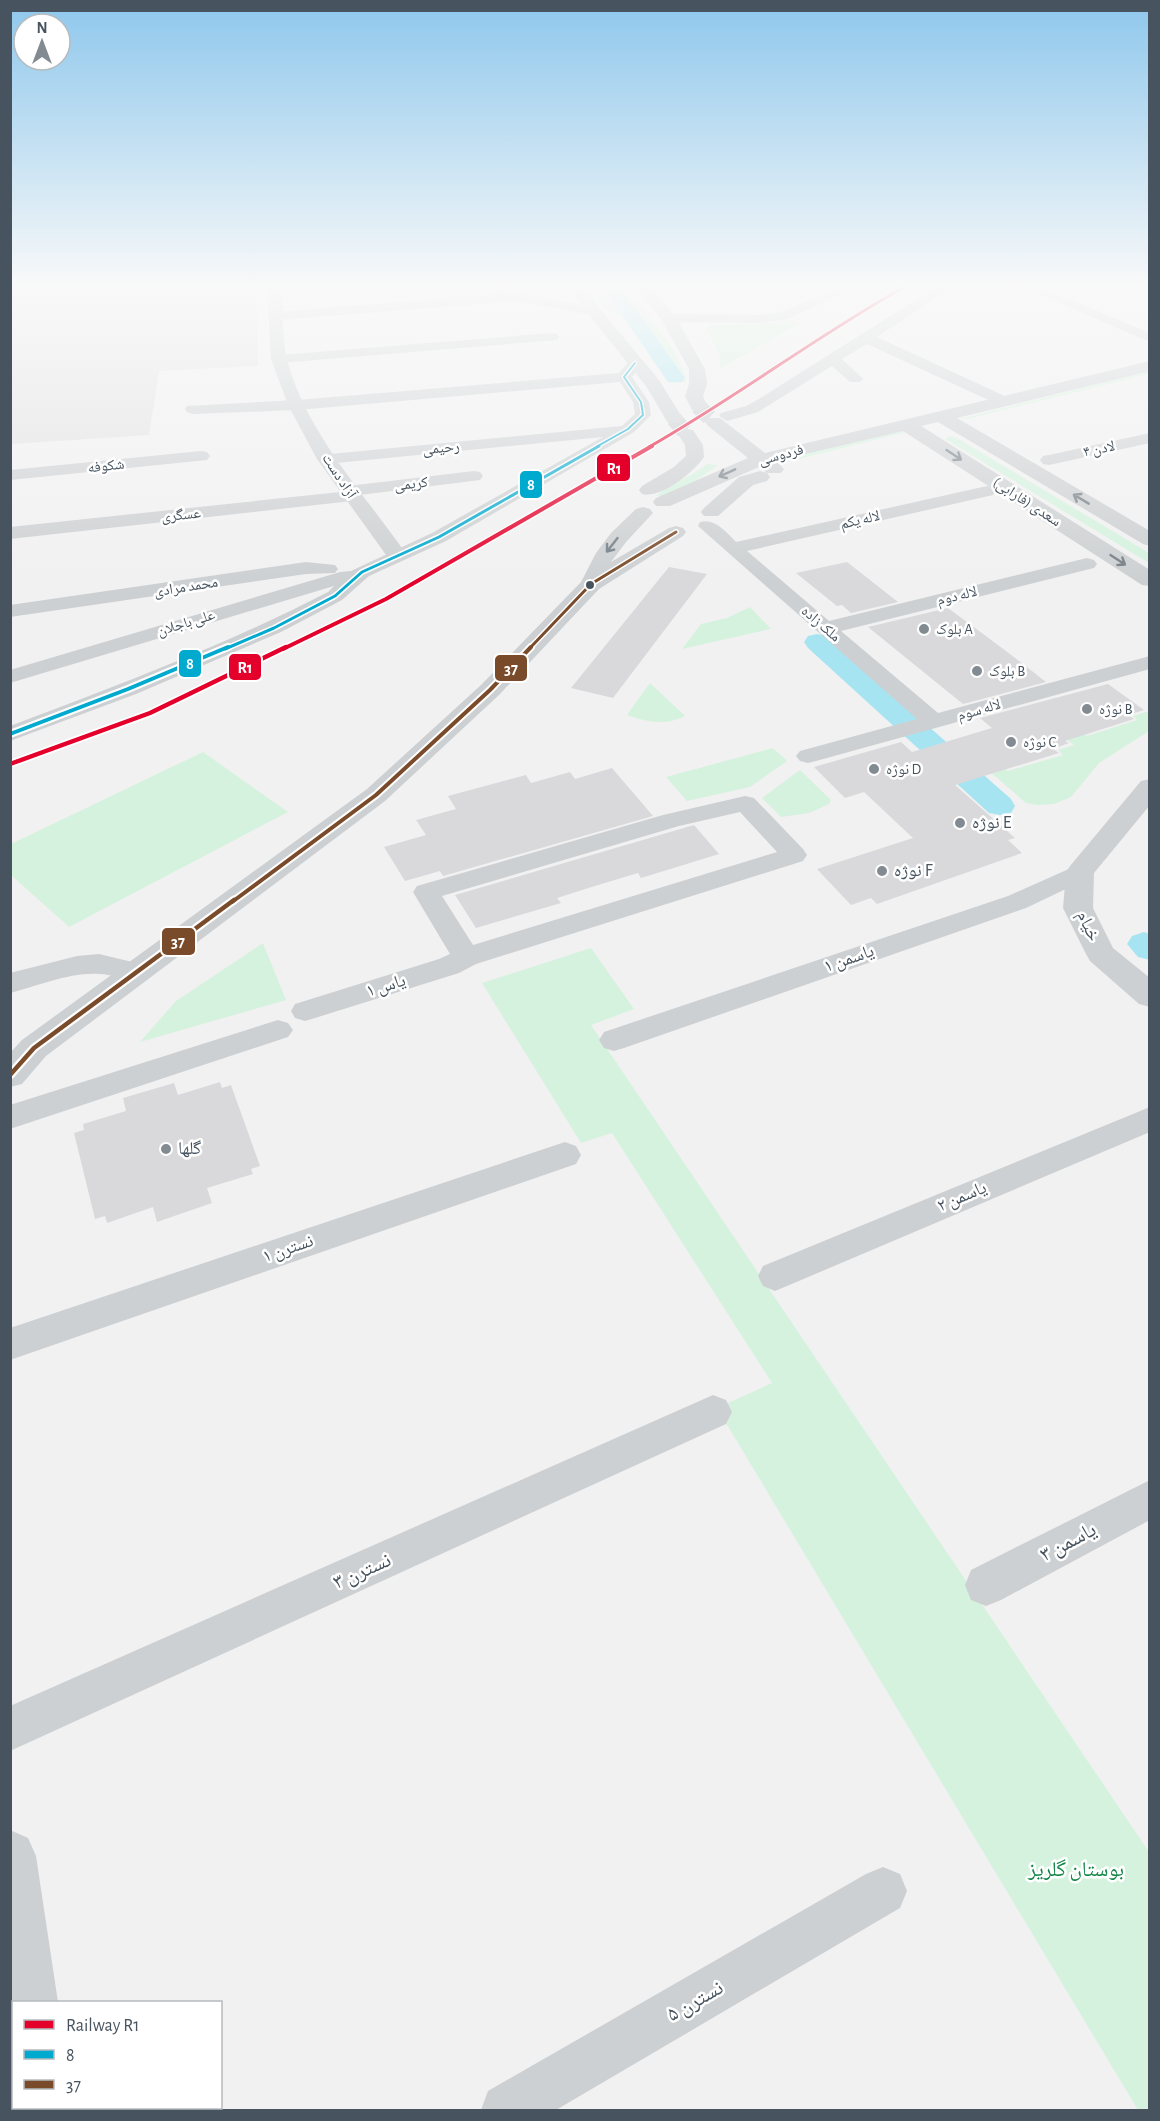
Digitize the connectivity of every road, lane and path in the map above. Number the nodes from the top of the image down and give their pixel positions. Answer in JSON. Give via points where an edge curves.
{"nodes":[{"id":1,"x":289,"y":385,"type":"edge"},
{"id":2,"x":531,"y":385,"type":"edge"},
{"id":3,"x":629,"y":385,"type":"edge"},
{"id":4,"x":654,"y":385,"type":"edge"},
{"id":5,"x":698,"y":385,"type":"edge"},
{"id":6,"x":792,"y":385,"type":"edge"},
{"id":7,"x":968,"y":385,"type":"edge"},
{"id":8,"x":1070,"y":385,"type":"edge"},
{"id":9,"x":1121,"y":385,"type":"edge"},
{"id":10,"x":1003,"y":401,"type":"junction"},
{"id":11,"x":297,"y":405,"type":"junction"},
{"id":12,"x":698,"y":406,"type":"tunnel mouth"},
{"id":13,"x":193,"y":409,"type":"dead end"},
{"id":14,"x":941,"y":416,"type":"junction"},
{"id":15,"x":721,"y":419,"type":"joint"},
{"id":16,"x":905,"y":424,"type":"junction"},
{"id":17,"x":958,"y":426,"type":"junction"},
{"id":18,"x":628,"y":429,"type":"junction"},
{"id":19,"x":922,"y":435,"type":"junction"},
{"id":20,"x":1149,"y":438,"type":"edge"},
{"id":21,"x":756,"y":454,"type":"junction"},
{"id":22,"x":201,"y":456,"type":"dead end"},
{"id":23,"x":327,"y":459,"type":"junction"},
{"id":24,"x":1049,"y":460,"type":"dead end"},
{"id":25,"x":777,"y":471,"type":"junction"},
{"id":26,"x":10,"y":475,"type":"edge"},
{"id":27,"x":474,"y":476,"type":"dead end"},
{"id":28,"x":987,"y":491,"type":"dead end"},
{"id":29,"x":350,"y":494,"type":"junction"},
{"id":30,"x":651,"y":508,"type":"junction"},
{"id":31,"x":709,"y":519,"type":"junction"},
{"id":32,"x":676,"y":532,"type":"junction"},
{"id":33,"x":10,"y":533,"type":"edge"},
{"id":34,"x":1149,"y":540,"type":"edge"},
{"id":35,"x":733,"y":548,"type":"junction"},
{"id":36,"x":396,"y":555,"type":"junction"},
{"id":37,"x":1087,"y":564,"type":"dead end"},
{"id":38,"x":362,"y":572,"type":"junction"},
{"id":39,"x":1149,"y":580,"type":"edge"},
{"id":40,"x":591,"y":584,"type":"junction"},
{"id":41,"x":10,"y":611,"type":"edge"},
{"id":42,"x":826,"y":628,"type":"junction"},
{"id":43,"x":1149,"y":662,"type":"edge"},
{"id":44,"x":10,"y":677,"type":"edge"},
{"id":45,"x":929,"y":724,"type":"junction"},
{"id":46,"x":10,"y":734,"type":"edge"},
{"id":47,"x":808,"y":756,"type":"dead end"},
{"id":48,"x":1149,"y":787,"type":"edge"},
{"id":49,"x":1080,"y":872,"type":"junction"},
{"id":50,"x":466,"y":957,"type":"junction"},
{"id":51,"x":135,"y":972,"type":"junction"},
{"id":52,"x":10,"y":983,"type":"edge"},
{"id":53,"x":1149,"y":996,"type":"edge"},
{"id":54,"x":305,"y":1011,"type":"dead end"},
{"id":55,"x":278,"y":1030,"type":"dead end"},
{"id":56,"x":614,"y":1040,"type":"dead end"},
{"id":57,"x":10,"y":1075,"type":"edge"},
{"id":58,"x":10,"y":1117,"type":"edge"},
{"id":59,"x":1149,"y":1119,"type":"edge"},
{"id":60,"x":565,"y":1155,"type":"dead end"},
{"id":61,"x":775,"y":1276,"type":"dead end"},
{"id":62,"x":10,"y":1344,"type":"edge"},
{"id":63,"x":713,"y":1412,"type":"dead end"},
{"id":64,"x":1149,"y":1499,"type":"edge"},
{"id":65,"x":986,"y":1585,"type":"dead end"},
{"id":66,"x":10,"y":1729,"type":"edge"},
{"id":67,"x":10,"y":1856,"type":"edge"},
{"id":68,"x":883,"y":1891,"type":"dead end"},
{"id":69,"x":30,"y":2001,"type":"edge"},
{"id":70,"x":507,"y":2110,"type":"edge"}],
"edges":[{"from":1,"to":11,"type":"street","name":"آزاد دست"},
{"from":2,"to":11,"type":"street"},
{"from":3,"to":18,"type":"street","via":[[643,409],[639,420]]},
{"from":4,"to":30,"type":"street","via":[[694,445],[695,458],[645,492],[643,498]]},
{"from":5,"to":12,"type":"street","via":[[694,396]]},
{"from":6,"to":15,"type":"street","via":[[752,409]]},
{"from":7,"to":10,"type":"street"},
{"from":8,"to":10,"type":"street","name":"فردوسی"},
{"from":9,"to":17,"type":"street","name":"فردوسی"},
{"from":10,"to":14,"type":"street","name":"فردوسی"},
{"from":11,"to":13,"type":"street"},
{"from":11,"to":23,"type":"street","name":"آزاد دست"},
{"from":14,"to":16,"type":"street","name":"فردوسی"},
{"from":14,"to":17,"type":"street","name":"سعدی (فارابی)"},
{"from":15,"to":21,"type":"street"},
{"from":16,"to":19,"type":"street","name":"سعدی (فارابی)"},
{"from":16,"to":21,"type":"street","name":"فردوسی"},
{"from":17,"to":19,"type":"street","name":"فردوسی"},
{"from":34,"to":17,"type":"street","name":"سعدی (فارابی)","one_way":true},
{"from":18,"to":23,"type":"street","name":"رحیمی"},
{"from":18,"to":36,"type":"street","via":[[439,537]]},
{"from":19,"to":25,"type":"street","name":"فردوسی"},
{"from":19,"to":39,"type":"street","name":"سعدی (فارابی)","one_way":true},
{"from":20,"to":24,"type":"street","name":"لادن ۴"},
{"from":21,"to":25,"type":"street"},
{"from":21,"to":30,"type":"street","name":"فردوسی","one_way":true,"via":[[730,471]]},
{"from":22,"to":26,"type":"street","name":"شکوفه"},
{"from":23,"to":29,"type":"street","name":"آزاد دست"},
{"from":25,"to":31,"type":"street","name":"فردوسی","via":[[746,481]]},
{"from":27,"to":29,"type":"street","name":"کریمی"},
{"from":28,"to":35,"type":"street","name":"لاله یکم"},
{"from":29,"to":33,"type":"street","name":"عسگری"},
{"from":29,"to":36,"type":"street","name":"آزاد دست"},
{"from":30,"to":31,"type":"street","via":[[696,504]]},
{"from":30,"to":32,"type":"street","via":[[644,519],[648,524]]},
{"from":30,"to":40,"type":"street","name":"فردوسی","one_way":true,"via":[[614,541]]},
{"from":31,"to":32,"type":"street"},
{"from":31,"to":35,"type":"street","name":"ملک زاده"},
{"from":32,"to":40,"type":"street","name":"فردوسی"},
{"from":35,"to":42,"type":"street","name":"ملک زاده"},
{"from":36,"to":38,"type":"street"},
{"from":37,"to":42,"type":"street","name":"لاله دوم"},
{"from":38,"to":41,"type":"street","name":"محمد مرادی","via":[[306,568]]},
{"from":38,"to":44,"type":"street","name":"علی باجلان"},
{"from":38,"to":46,"type":"street","via":[[335,596],[274,628]]},
{"from":40,"to":51,"type":"street","name":"فردوسی","via":[[490,690],[376,795]]},
{"from":42,"to":45,"type":"street","name":"ملک زاده"},
{"from":43,"to":45,"type":"street","name":"لاله سوم"},
{"from":45,"to":47,"type":"street","name":"لاله سوم"},
{"from":48,"to":49,"type":"street"},
{"from":49,"to":53,"type":"street","name":"خیام","via":[[1078,908],[1101,954]]},
{"from":49,"to":56,"type":"street","name":"یاسمن ۱","via":[[1017,902]]},
{"from":50,"to":50,"type":"street","name":"یاس ۱","via":[[507,944],[794,855],[745,803],[672,819],[426,892]]},
{"from":50,"to":54,"type":"street","name":"یاس ۱","via":[[449,966]]},
{"from":51,"to":52,"type":"street","via":[[99,964]]},
{"from":51,"to":57,"type":"street","name":"فردوسی","via":[[34,1048]]},
{"from":55,"to":58,"type":"street"},
{"from":59,"to":61,"type":"street","name":"یاسمن ۲"},
{"from":60,"to":62,"type":"street","name":"نسترن ۱"},
{"from":63,"to":66,"type":"street","name":"نسترن ۳"},
{"from":64,"to":65,"type":"street","name":"یاسمن ۳"},
{"from":67,"to":69,"type":"street"},
{"from":68,"to":70,"type":"street","name":"نسترن ۵"}]}
